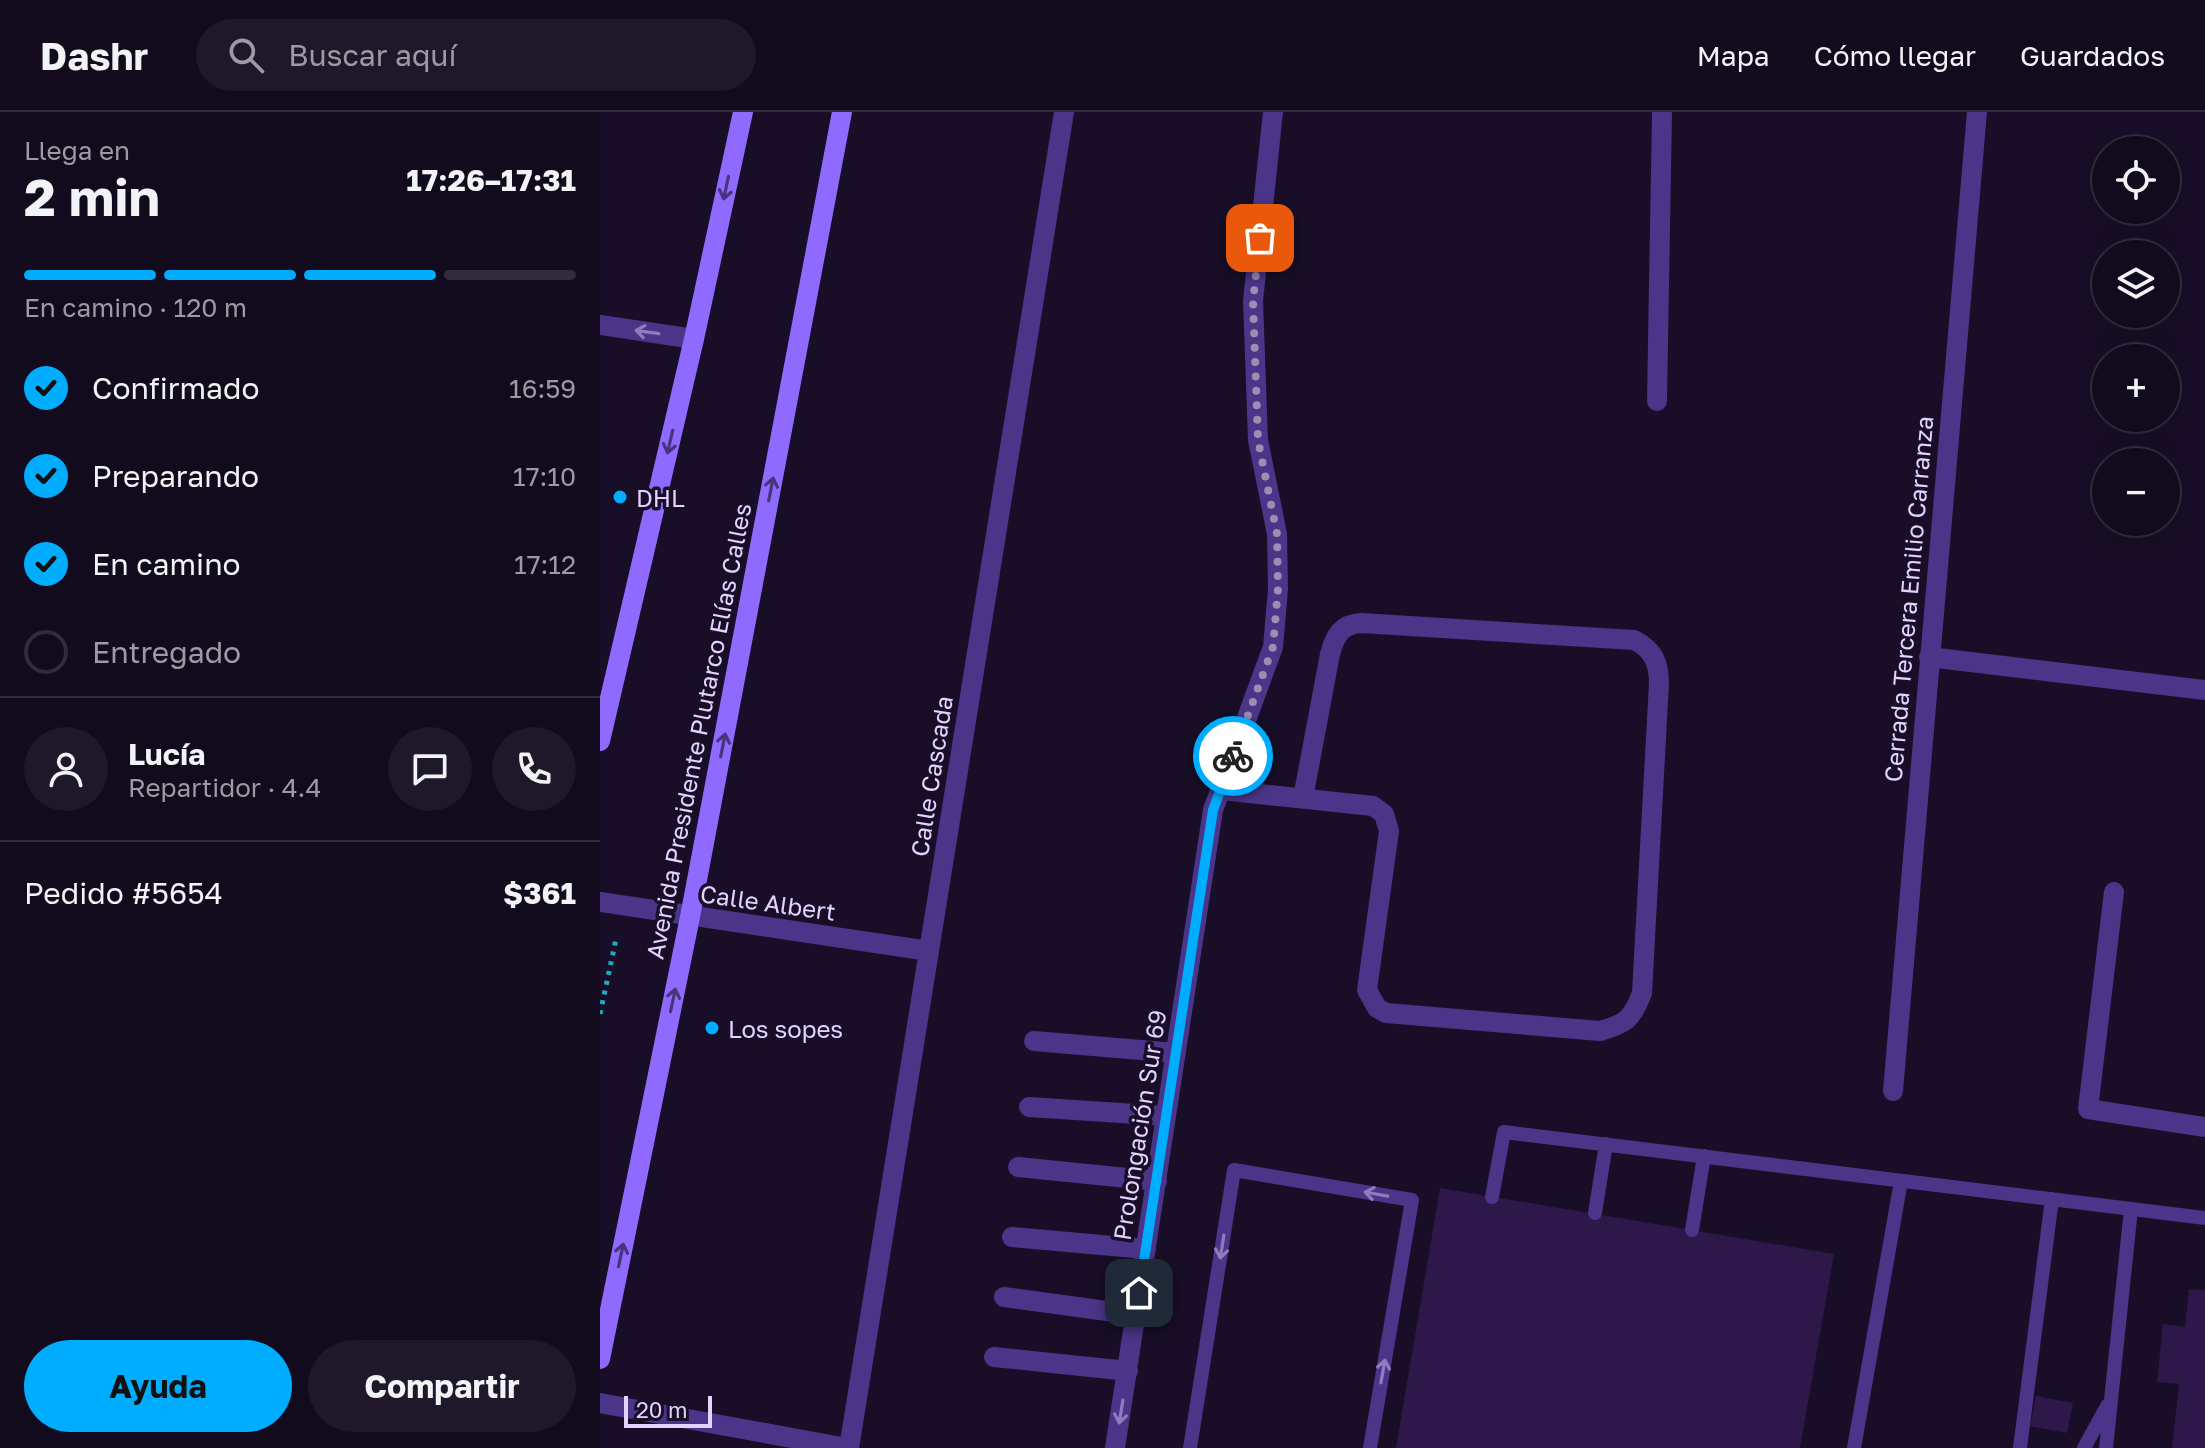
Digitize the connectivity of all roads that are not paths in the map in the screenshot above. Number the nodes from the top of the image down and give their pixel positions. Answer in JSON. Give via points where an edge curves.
{"nodes":[{"id":1,"x":743,"y":112,"type":"edge"},
{"id":2,"x":842,"y":112,"type":"edge"},
{"id":3,"x":1064,"y":112,"type":"edge"},
{"id":4,"x":1273,"y":112,"type":"edge"},
{"id":5,"x":1662,"y":112,"type":"edge"},
{"id":6,"x":1977,"y":112,"type":"edge"},
{"id":7,"x":600,"y":325,"type":"edge"},
{"id":8,"x":694,"y":339,"type":"junction"},
{"id":9,"x":1657,"y":401,"type":"dead end"},
{"id":10,"x":1929,"y":657,"type":"junction"},
{"id":11,"x":2205,"y":690,"type":"edge"},
{"id":12,"x":600,"y":741,"type":"edge"},
{"id":13,"x":1221,"y":790,"type":"junction"},
{"id":14,"x":1303,"y":798,"type":"junction"},
{"id":15,"x":2114,"y":892,"type":"dead end"},
{"id":16,"x":600,"y":902,"type":"edge"},
{"id":17,"x":690,"y":917,"type":"junction"},
{"id":18,"x":929,"y":951,"type":"junction"},
{"id":19,"x":1034,"y":1041,"type":"dead end"},
{"id":20,"x":1176,"y":1053,"type":"junction"},
{"id":21,"x":1893,"y":1091,"type":"dead end"},
{"id":22,"x":1029,"y":1107,"type":"dead end"},
{"id":23,"x":1166,"y":1116,"type":"junction"},
{"id":24,"x":2205,"y":1127,"type":"edge"},
{"id":25,"x":1606,"y":1144,"type":"junction"},
{"id":26,"x":1704,"y":1156,"type":"junction"},
{"id":27,"x":1018,"y":1167,"type":"dead end"},
{"id":28,"x":1157,"y":1181,"type":"junction"},
{"id":29,"x":1901,"y":1181,"type":"junction"},
{"id":30,"x":1492,"y":1197,"type":"dead end"},
{"id":31,"x":2052,"y":1199,"type":"junction"},
{"id":32,"x":2131,"y":1209,"type":"junction"},
{"id":33,"x":1595,"y":1213,"type":"dead end"},
{"id":34,"x":2205,"y":1218,"type":"edge"},
{"id":35,"x":1692,"y":1230,"type":"dead end"},
{"id":36,"x":1012,"y":1237,"type":"dead end"},
{"id":37,"x":1146,"y":1249,"type":"junction"},
{"id":38,"x":1004,"y":1297,"type":"dead end"},
{"id":39,"x":1136,"y":1315,"type":"junction"},
{"id":40,"x":994,"y":1357,"type":"dead end"},
{"id":41,"x":600,"y":1359,"type":"edge"},
{"id":42,"x":1128,"y":1371,"type":"junction"},
{"id":43,"x":2111,"y":1397,"type":"junction"},
{"id":44,"x":600,"y":1403,"type":"edge"},
{"id":45,"x":848,"y":1448,"type":"edge"},
{"id":46,"x":1115,"y":1448,"type":"edge"},
{"id":47,"x":1190,"y":1448,"type":"edge"},
{"id":48,"x":1370,"y":1448,"type":"edge"},
{"id":49,"x":1854,"y":1448,"type":"edge"},
{"id":50,"x":2020,"y":1448,"type":"edge"},
{"id":51,"x":2084,"y":1448,"type":"edge"},
{"id":52,"x":2106,"y":1448,"type":"edge"}],
"edges":[{"from":1,"to":8,"type":"main road","one_way":true},
{"from":17,"to":2,"type":"main road","name":"Avenida Presidente Plutarco Elías Calles","one_way":true},
{"from":3,"to":18,"type":"street","name":"Calle Cascada"},
{"from":4,"to":13,"type":"street","name":"Prolongación Sur 69","via":[[1253,301],[1258,440],[1277,534],[1278,589],[1273,647]]},
{"from":5,"to":9,"type":"street"},
{"from":6,"to":10,"type":"street","name":"Cerrada Tercera Emilio Carranza"},
{"from":8,"to":7,"type":"street","one_way":true},
{"from":8,"to":12,"type":"main road","one_way":true},
{"from":10,"to":11,"type":"street"},
{"from":10,"to":21,"type":"street","name":"Cerrada Tercera Emilio Carranza"},
{"from":13,"to":14,"type":"street"},
{"from":13,"to":20,"type":"street","name":"Prolongación Sur 69","via":[[1213,810]]},
{"from":14,"to":14,"type":"street","via":[[1373,806],[1384,814],[1389,831],[1367,990],[1377,1008],[1397,1015],[1600,1031],[1620,1026],[1635,1012],[1642,993],[1659,683],[1656,659],[1644,645],[1634,640],[1361,623],[1344,627],[1333,640]]},
{"from":15,"to":24,"type":"street","via":[[2088,1109]]},
{"from":16,"to":17,"type":"street","name":"Calle Albert"},
{"from":17,"to":18,"type":"street","name":"Calle Albert"},
{"from":41,"to":17,"type":"main road","name":"Avenida Presidente Plutarco Elías Calles","one_way":true},
{"from":18,"to":45,"type":"street","name":"Calle Cascada"},
{"from":19,"to":20,"type":"street"},
{"from":20,"to":23,"type":"street","name":"Prolongación Sur 69"},
{"from":22,"to":23,"type":"street"},
{"from":23,"to":28,"type":"street","name":"Prolongación Sur 69"},
{"from":25,"to":26,"type":"lane"},
{"from":25,"to":30,"type":"lane","via":[[1504,1132]]},
{"from":25,"to":33,"type":"lane"},
{"from":26,"to":29,"type":"lane"},
{"from":26,"to":35,"type":"lane"},
{"from":27,"to":28,"type":"street"},
{"from":28,"to":37,"type":"street","name":"Prolongación Sur 69"},
{"from":29,"to":31,"type":"lane"},
{"from":29,"to":49,"type":"lane"},
{"from":31,"to":32,"type":"lane"},
{"from":31,"to":50,"type":"lane"},
{"from":32,"to":34,"type":"lane"},
{"from":32,"to":43,"type":"lane"},
{"from":36,"to":37,"type":"street"},
{"from":37,"to":39,"type":"street","name":"Prolongación Sur 69"},
{"from":38,"to":39,"type":"street"},
{"from":39,"to":42,"type":"street","name":"Prolongación Sur 69"},
{"from":40,"to":42,"type":"street"},
{"from":42,"to":46,"type":"street","name":"Prolongación Sur 69","one_way":true},
{"from":43,"to":51,"type":"lane"},
{"from":43,"to":52,"type":"lane"},
{"from":44,"to":45,"type":"street"},
{"from":48,"to":47,"type":"lane","one_way":true,"via":[[1412,1200],[1234,1170]]}]}
